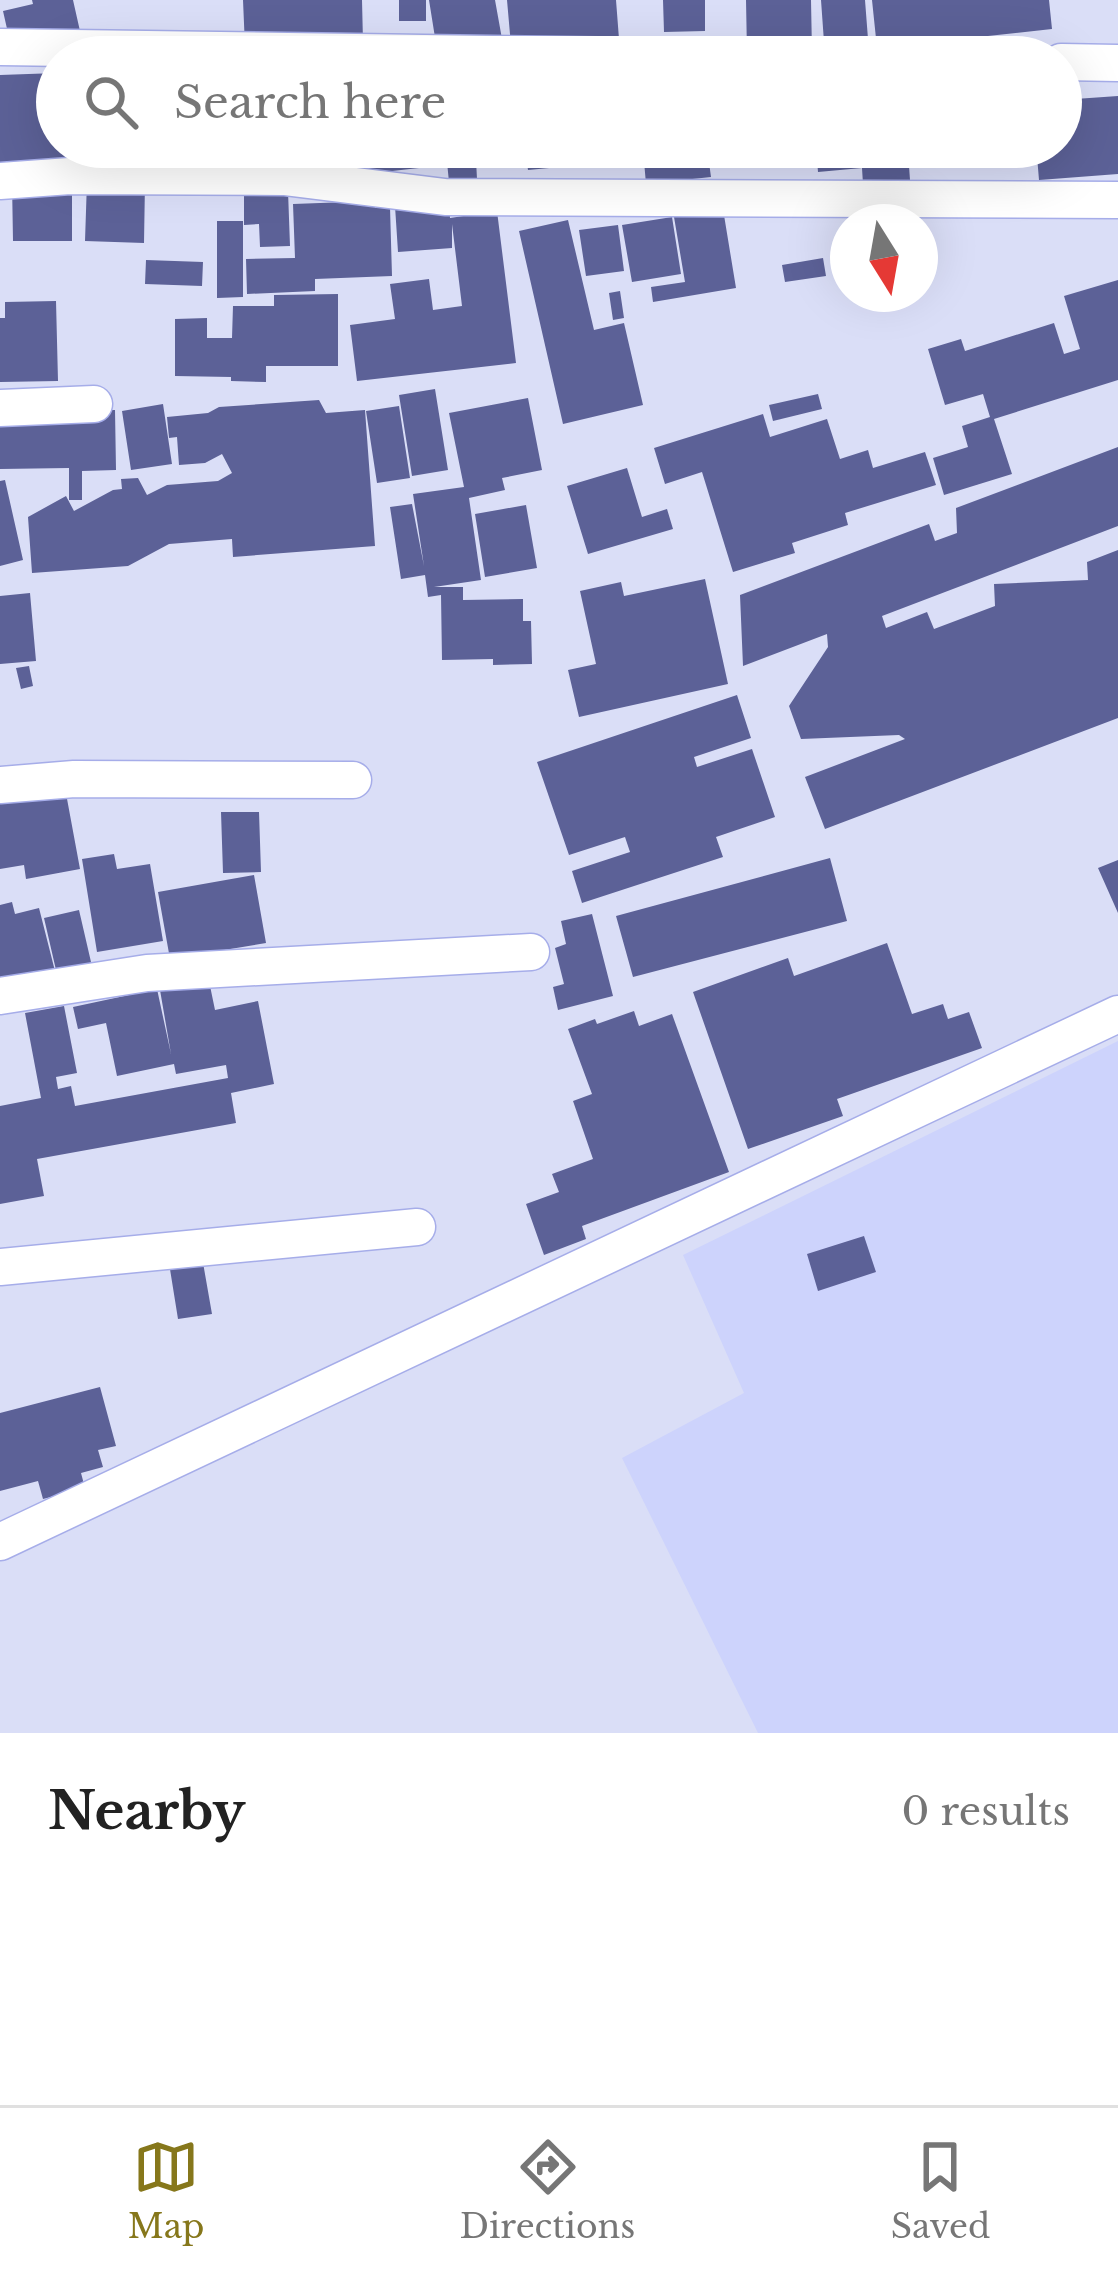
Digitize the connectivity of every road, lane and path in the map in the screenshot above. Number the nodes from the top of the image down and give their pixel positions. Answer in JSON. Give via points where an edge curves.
{"nodes":[{"id":1,"x":0,"y":47,"type":"edge"},
{"id":2,"x":36,"y":48,"type":"edge"},
{"id":3,"x":1082,"y":62,"type":"edge"},
{"id":4,"x":1118,"y":63,"type":"edge"},
{"id":5,"x":0,"y":181,"type":"edge"},
{"id":6,"x":1118,"y":200,"type":"edge"},
{"id":7,"x":94,"y":404,"type":"dead end"},
{"id":8,"x":0,"y":408,"type":"edge"},
{"id":9,"x":353,"y":780,"type":"dead end"},
{"id":10,"x":0,"y":785,"type":"edge"},
{"id":11,"x":531,"y":952,"type":"dead end"},
{"id":12,"x":0,"y":996,"type":"edge"},
{"id":13,"x":1118,"y":1014,"type":"edge"},
{"id":14,"x":417,"y":1227,"type":"dead end"},
{"id":15,"x":0,"y":1268,"type":"edge"},
{"id":16,"x":0,"y":1542,"type":"edge"}],
"edges":[{"from":1,"to":2,"type":"street"},
{"from":3,"to":4,"type":"street"},
{"from":5,"to":6,"type":"street","via":[[284,178],[445,197]]},
{"from":7,"to":8,"type":"street"},
{"from":9,"to":10,"type":"street"},
{"from":11,"to":12,"type":"street","via":[[147,973]]},
{"from":13,"to":16,"type":"street"},
{"from":14,"to":15,"type":"street"}]}
